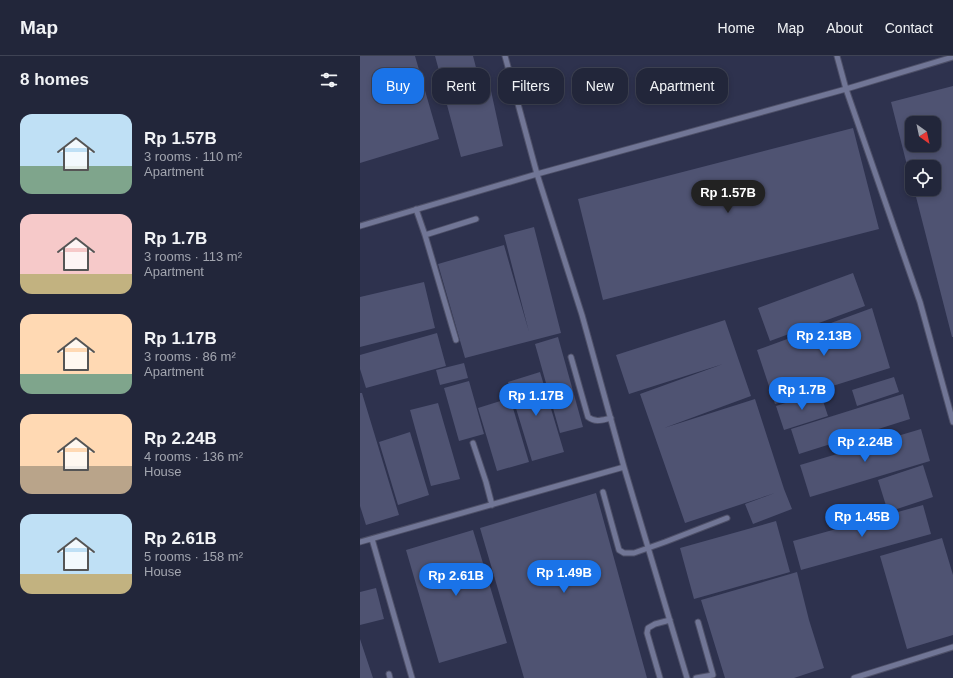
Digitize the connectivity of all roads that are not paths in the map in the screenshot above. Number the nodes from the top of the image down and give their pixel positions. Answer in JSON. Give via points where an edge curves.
{"nodes":[{"id":1,"x":505,"y":56,"type":"edge"},
{"id":2,"x":837,"y":56,"type":"edge"},
{"id":3,"x":953,"y":57,"type":"edge"},
{"id":4,"x":846,"y":90,"type":"junction"},
{"id":5,"x":537,"y":174,"type":"junction"},
{"id":6,"x":416,"y":209,"type":"junction"},
{"id":7,"x":476,"y":219,"type":"dead end"},
{"id":8,"x":360,"y":226,"type":"edge"},
{"id":9,"x":425,"y":235,"type":"junction"},
{"id":10,"x":456,"y":340,"type":"dead end"},
{"id":11,"x":571,"y":357,"type":"dead end"},
{"id":12,"x":611,"y":418,"type":"junction"},
{"id":13,"x":953,"y":422,"type":"edge"},
{"id":14,"x":473,"y":443,"type":"dead end"},
{"id":15,"x":624,"y":467,"type":"junction"},
{"id":16,"x":603,"y":492,"type":"dead end"},
{"id":17,"x":492,"y":505,"type":"junction"},
{"id":18,"x":727,"y":518,"type":"dead end"},
{"id":19,"x":372,"y":539,"type":"junction"},
{"id":20,"x":360,"y":542,"type":"edge"},
{"id":21,"x":649,"y":548,"type":"junction"},
{"id":22,"x":670,"y":620,"type":"junction"},
{"id":23,"x":698,"y":622,"type":"dead end"},
{"id":24,"x":953,"y":647,"type":"edge"},
{"id":25,"x":714,"y":676,"type":"edge"},
{"id":26,"x":412,"y":678,"type":"edge"},
{"id":27,"x":660,"y":678,"type":"edge"},
{"id":28,"x":687,"y":678,"type":"edge"},
{"id":29,"x":696,"y":678,"type":"edge"},
{"id":30,"x":854,"y":678,"type":"edge"}],
"edges":[{"from":1,"to":5,"type":"lane"},
{"from":2,"to":4,"type":"lane"},
{"from":3,"to":4,"type":"lane"},
{"from":4,"to":5,"type":"lane"},
{"from":4,"to":13,"type":"lane","via":[[920,302]]},
{"from":5,"to":6,"type":"lane"},
{"from":5,"to":12,"type":"lane","via":[[582,314]]},
{"from":6,"to":8,"type":"lane"},
{"from":6,"to":9,"type":"lane"},
{"from":7,"to":9,"type":"lane"},
{"from":9,"to":10,"type":"lane"},
{"from":11,"to":12,"type":"lane","via":[[588,417],[596,421]]},
{"from":12,"to":15,"type":"lane"},
{"from":14,"to":17,"type":"lane"},
{"from":15,"to":17,"type":"lane"},
{"from":15,"to":21,"type":"lane"},
{"from":16,"to":21,"type":"lane","via":[[619,550],[634,553]]},
{"from":17,"to":19,"type":"lane"},
{"from":18,"to":21,"type":"lane"},
{"from":19,"to":20,"type":"lane"},
{"from":19,"to":26,"type":"lane"},
{"from":21,"to":22,"type":"lane"},
{"from":22,"to":27,"type":"lane","via":[[655,624],[648,628],[647,633]]},
{"from":22,"to":28,"type":"lane"},
{"from":23,"to":25,"type":"lane"},
{"from":24,"to":30,"type":"lane"},
{"from":25,"to":29,"type":"lane"}]}
